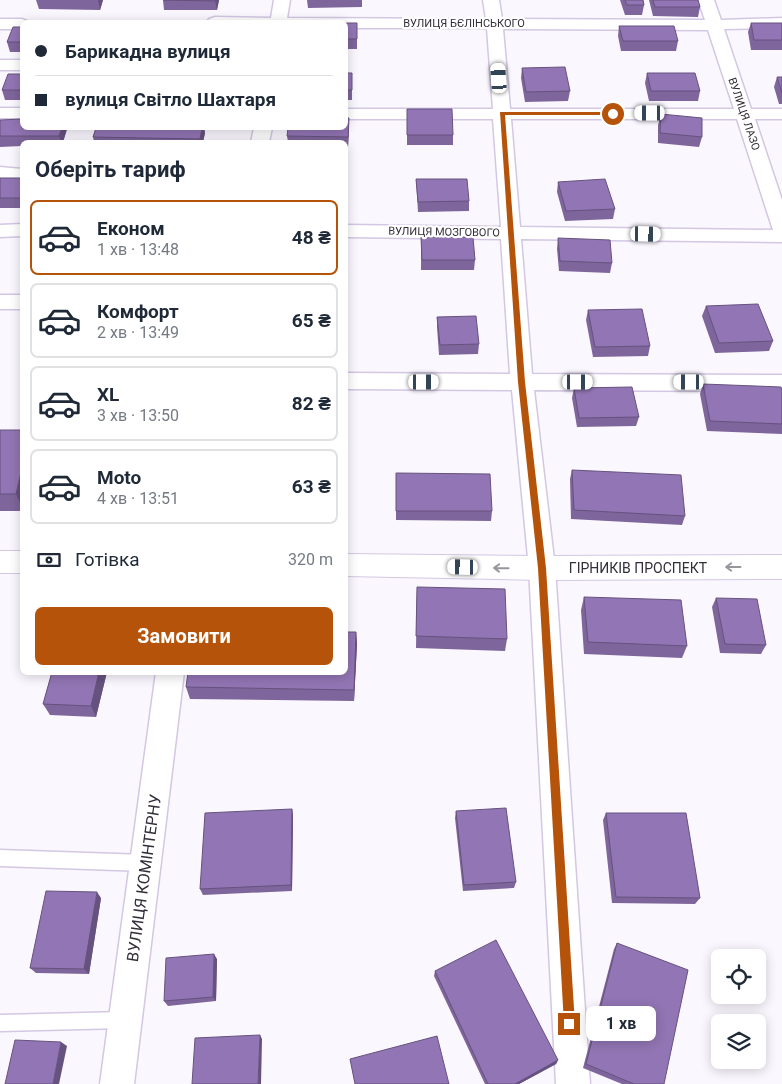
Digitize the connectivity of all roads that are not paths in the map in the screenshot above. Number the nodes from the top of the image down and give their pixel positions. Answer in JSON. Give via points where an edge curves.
{"nodes":[{"id":1,"x":282,"y":0,"type":"edge"},
{"id":2,"x":706,"y":0,"type":"edge"},
{"id":3,"x":493,"y":12,"type":"edge"},
{"id":4,"x":278,"y":20,"type":"edge"},
{"id":5,"x":321,"y":20,"type":"edge"},
{"id":6,"x":782,"y":23,"type":"edge"},
{"id":7,"x":0,"y":24,"type":"edge"},
{"id":8,"x":20,"y":24,"type":"edge"},
{"id":9,"x":714,"y":25,"type":"junction"},
{"id":10,"x":20,"y":65,"type":"edge"},
{"id":11,"x":0,"y":66,"type":"edge"},
{"id":12,"x":0,"y":112,"type":"edge"},
{"id":13,"x":20,"y":113,"type":"edge"},
{"id":14,"x":744,"y":113,"type":"junction"},
{"id":15,"x":348,"y":114,"type":"edge"},
{"id":16,"x":502,"y":114,"type":"junction"},
{"id":17,"x":782,"y":114,"type":"edge"},
{"id":18,"x":0,"y":173,"type":"edge"},
{"id":19,"x":20,"y":174,"type":"edge"},
{"id":20,"x":782,"y":228,"type":"edge"},
{"id":21,"x":0,"y":230,"type":"edge"},
{"id":22,"x":20,"y":230,"type":"edge"},
{"id":23,"x":348,"y":231,"type":"edge"},
{"id":24,"x":511,"y":233,"type":"junction"},
{"id":25,"x":782,"y":236,"type":"edge"},
{"id":26,"x":0,"y":302,"type":"edge"},
{"id":27,"x":20,"y":302,"type":"edge"},
{"id":28,"x":348,"y":381,"type":"edge"},
{"id":29,"x":522,"y":382,"type":"junction"},
{"id":30,"x":782,"y":383,"type":"edge"},
{"id":31,"x":0,"y":562,"type":"edge"},
{"id":32,"x":20,"y":562,"type":"edge"},
{"id":33,"x":348,"y":565,"type":"edge"},
{"id":34,"x":782,"y":567,"type":"edge"},
{"id":35,"x":542,"y":568,"type":"junction"},
{"id":36,"x":170,"y":675,"type":"edge"},
{"id":37,"x":0,"y":858,"type":"edge"},
{"id":38,"x":146,"y":863,"type":"junction"},
{"id":39,"x":124,"y":1020,"type":"junction"},
{"id":40,"x":0,"y":1023,"type":"edge"},
{"id":41,"x":117,"y":1084,"type":"edge"},
{"id":42,"x":573,"y":1084,"type":"edge"}],
"edges":[{"from":1,"to":4,"type":"street"},
{"from":2,"to":9,"type":"street","name":"ВУЛИЦЯ ЛАЗО"},
{"from":3,"to":5,"type":"street","name":"ВУЛИЦЯ БЄЛІНСЬКОГО"},
{"from":3,"to":9,"type":"street","name":"ВУЛИЦЯ БЄЛІНСЬКОГО"},
{"from":3,"to":16,"type":"street"},
{"from":6,"to":9,"type":"street","name":"ВУЛИЦЯ БЄЛІНСЬКОГО"},
{"from":7,"to":8,"type":"street"},
{"from":9,"to":14,"type":"street","name":"ВУЛИЦЯ ЛАЗО"},
{"from":10,"to":11,"type":"street"},
{"from":12,"to":13,"type":"street"},
{"from":14,"to":16,"type":"street"},
{"from":14,"to":17,"type":"street"},
{"from":14,"to":20,"type":"street","name":"ВУЛИЦЯ ЛАЗО"},
{"from":15,"to":16,"type":"street"},
{"from":16,"to":24,"type":"street"},
{"from":18,"to":19,"type":"street"},
{"from":21,"to":22,"type":"street"},
{"from":23,"to":24,"type":"street","name":"ВУЛИЦЯ МОЗГОВОГО"},
{"from":24,"to":25,"type":"street","name":"ВУЛИЦЯ МОЗГОВОГО"},
{"from":24,"to":29,"type":"street"},
{"from":26,"to":27,"type":"street"},
{"from":28,"to":29,"type":"street"},
{"from":29,"to":30,"type":"street"},
{"from":29,"to":35,"type":"street"},
{"from":31,"to":32,"type":"main road"},
{"from":35,"to":33,"type":"main road","name":"ГІРНИКІВ ПРОСПЕКТ","one_way":true},
{"from":34,"to":35,"type":"main road","name":"ГІРНИКІВ ПРОСПЕКТ","one_way":true},
{"from":35,"to":42,"type":"street"},
{"from":36,"to":38,"type":"street","name":"ВУЛИЦЯ КОМІНТЕРНУ"},
{"from":37,"to":38,"type":"lane"},
{"from":38,"to":39,"type":"street","name":"ВУЛИЦЯ КОМІНТЕРНУ"},
{"from":39,"to":40,"type":"lane"},
{"from":39,"to":41,"type":"street","name":"ВУЛИЦЯ КОМІНТЕРНУ"}]}
